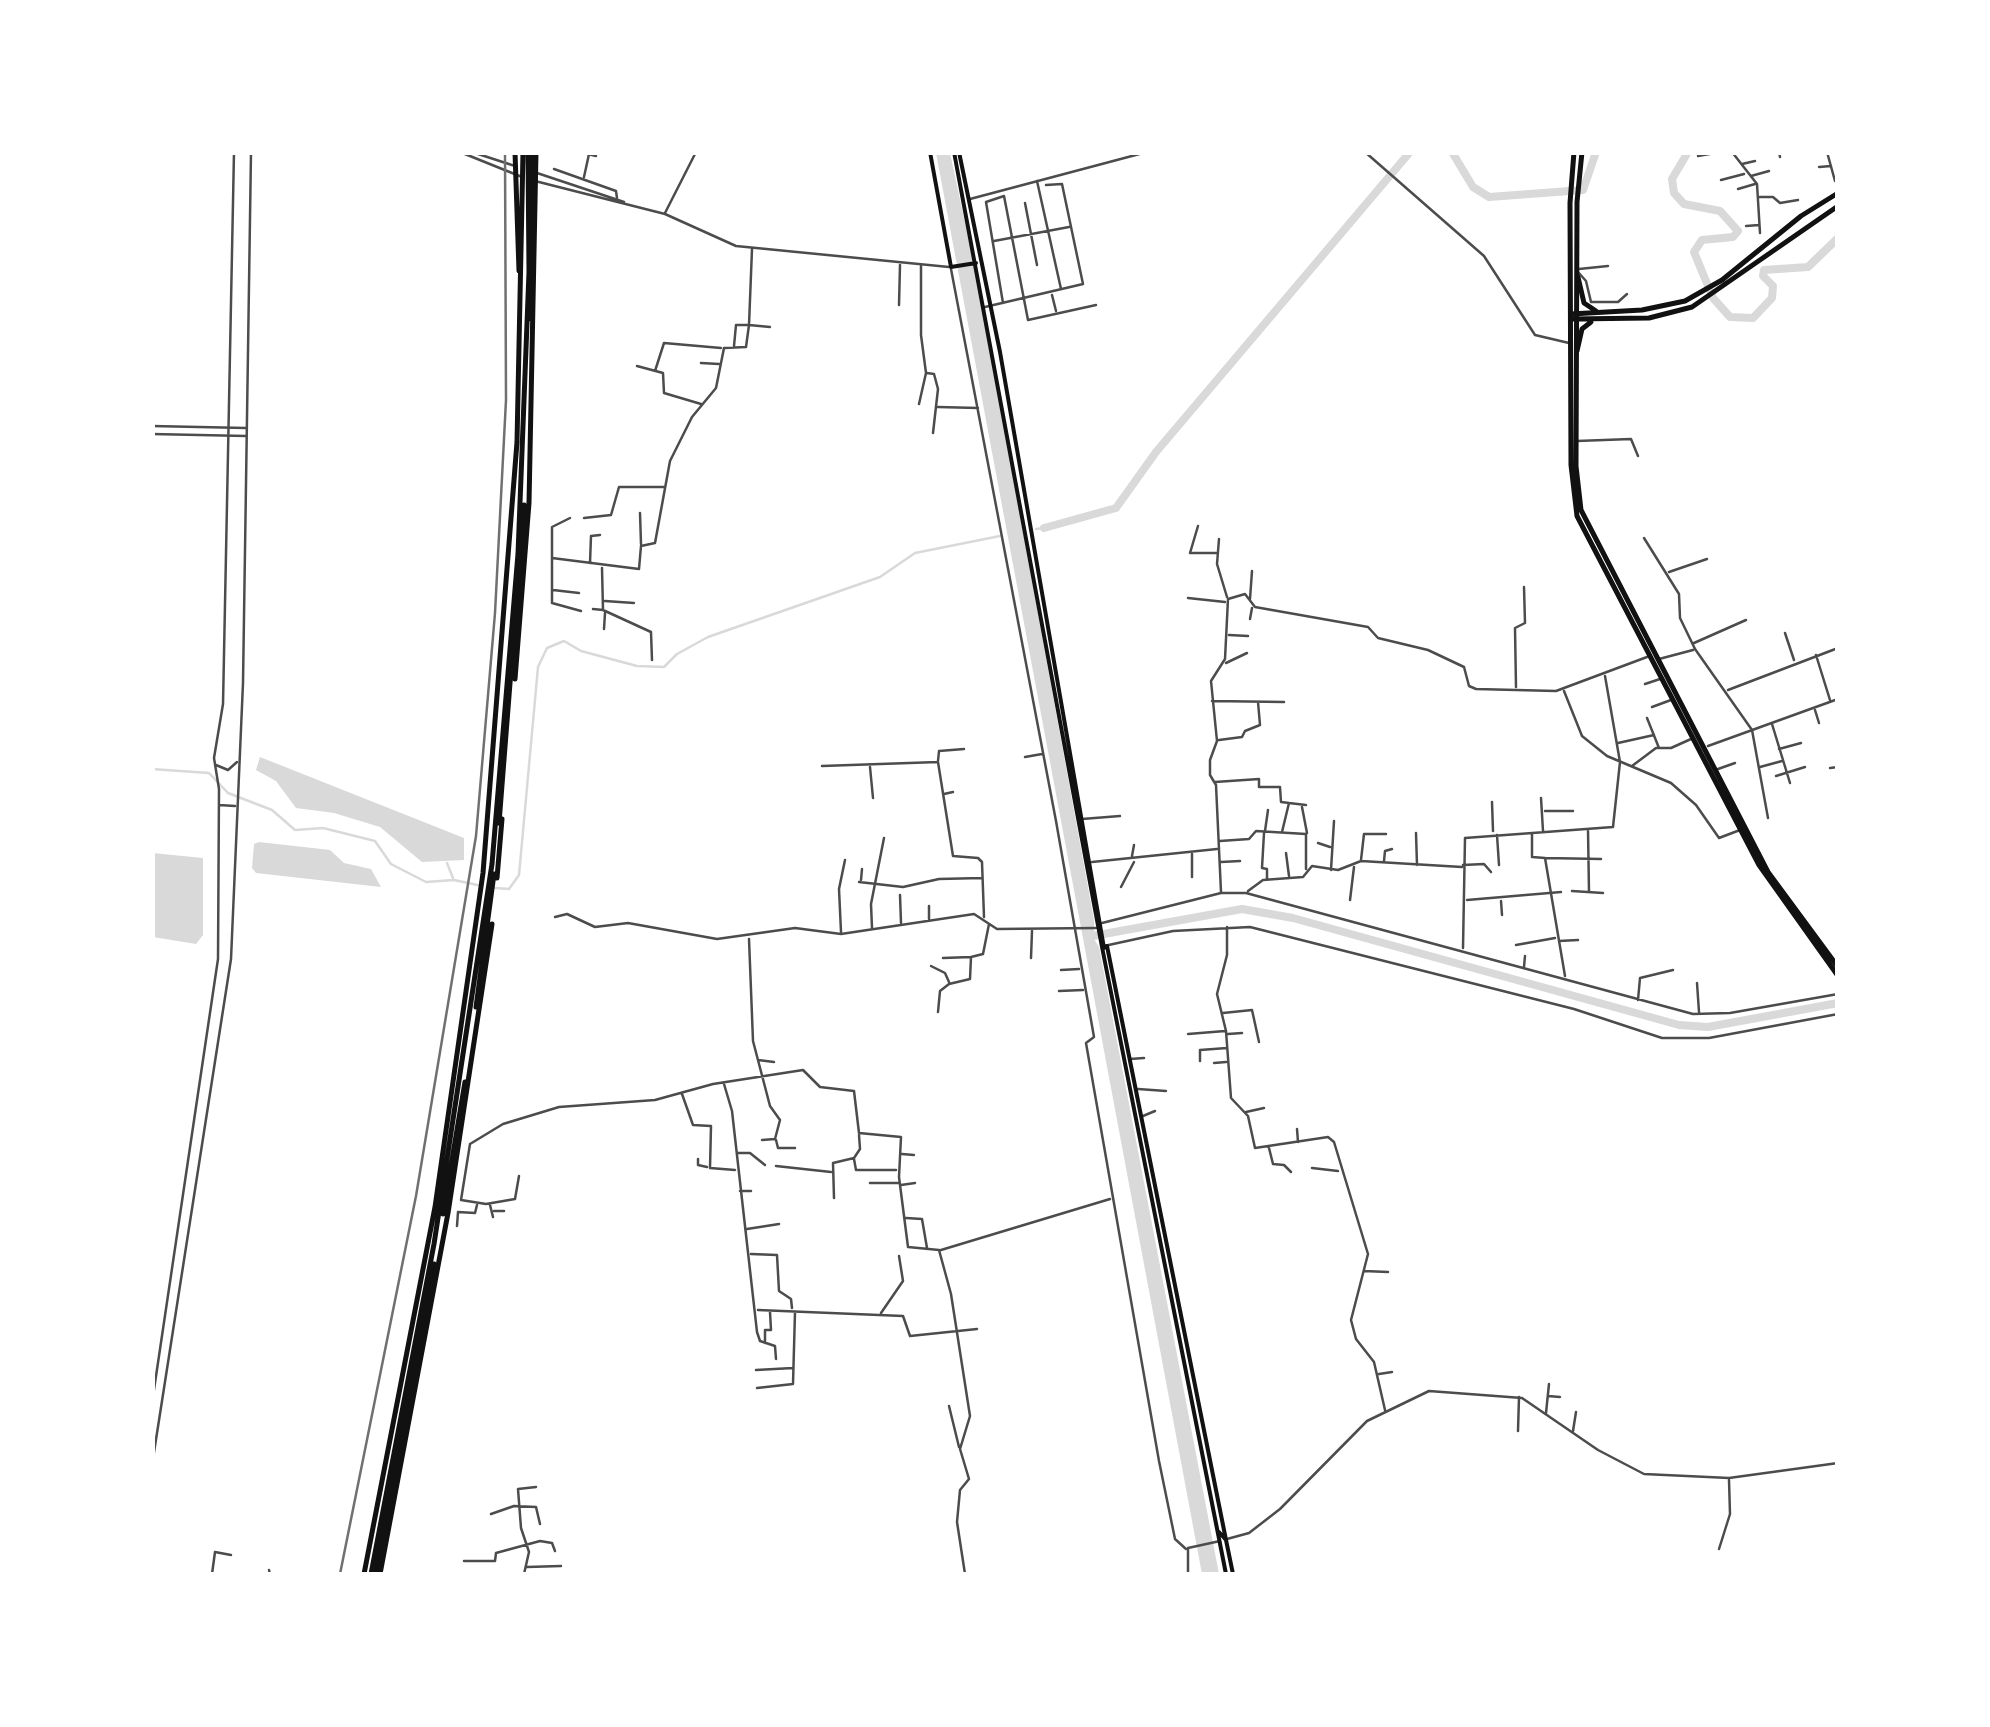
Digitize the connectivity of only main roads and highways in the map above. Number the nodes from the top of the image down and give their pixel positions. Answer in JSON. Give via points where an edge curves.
{"nodes":[{"id":1,"x":515,"y":152,"type":"edge"},
{"id":2,"x":930,"y":152,"type":"edge"},
{"id":3,"x":1574,"y":152,"type":"edge"},
{"id":4,"x":1582,"y":152,"type":"edge"},
{"id":5,"x":532,"y":153,"type":"edge"},
{"id":6,"x":958,"y":156,"type":"edge"},
{"id":7,"x":1575,"y":182,"type":"junction"},
{"id":8,"x":1838,"y":194,"type":"edge"},
{"id":9,"x":1574,"y":202,"type":"junction"},
{"id":10,"x":1838,"y":206,"type":"edge"},
{"id":11,"x":977,"y":263,"type":"junction"},
{"id":12,"x":1578,"y":273,"type":"junction"},
{"id":13,"x":1724,"y":283,"type":"junction"},
{"id":14,"x":522,"y":288,"type":"junction"},
{"id":15,"x":1574,"y":316,"type":"junction"},
{"id":16,"x":1604,"y":316,"type":"junction"},
{"id":17,"x":1577,"y":351,"type":"junction"},
{"id":18,"x":1654,"y":656,"type":"junction"},
{"id":19,"x":1744,"y":832,"type":"junction"},
{"id":20,"x":1838,"y":967,"type":"edge"},
{"id":21,"x":1838,"y":976,"type":"edge"},
{"id":22,"x":1214,"y":1498,"type":"junction"},
{"id":23,"x":1223,"y":1540,"type":"junction"},
{"id":24,"x":372,"y":1574,"type":"edge"},
{"id":25,"x":1230,"y":1574,"type":"edge"}],
"edges":[{"from":1,"to":14,"type":"highway"},
{"from":2,"to":11,"type":"main road","via":[[952,267]]},
{"from":3,"to":7,"type":"highway"},
{"from":4,"to":7,"type":"highway"},
{"from":5,"to":14,"type":"highway"},
{"from":5,"to":24,"type":"highway","via":[[518,554],[492,864],[434,1244]]},
{"from":5,"to":24,"type":"highway","via":[[527,537],[495,897],[451,1196]]},
{"from":6,"to":11,"type":"main road"},
{"from":7,"to":9,"type":"highway"},
{"from":8,"to":13,"type":"highway","via":[[1800,216]]},
{"from":9,"to":12,"type":"highway"},
{"from":9,"to":15,"type":"highway"},
{"from":10,"to":13,"type":"highway"},
{"from":11,"to":22,"type":"main road"},
{"from":12,"to":15,"type":"highway"},
{"from":12,"to":16,"type":"highway","via":[[1584,303]]},
{"from":13,"to":16,"type":"highway","via":[[1658,308]]},
{"from":13,"to":16,"type":"highway","via":[[1703,302],[1664,316]]},
{"from":14,"to":24,"type":"highway","via":[[512,533],[483,874]]},
{"from":15,"to":16,"type":"highway"},
{"from":15,"to":17,"type":"highway"},
{"from":15,"to":18,"type":"highway","via":[[1574,504]]},
{"from":16,"to":17,"type":"highway","via":[[1584,325]]},
{"from":17,"to":18,"type":"highway","via":[[1581,510]]},
{"from":18,"to":19,"type":"highway"},
{"from":18,"to":19,"type":"highway"},
{"from":19,"to":20,"type":"highway"},
{"from":19,"to":21,"type":"highway","via":[[1769,884]]},
{"from":22,"to":23,"type":"main road"},
{"from":22,"to":23,"type":"main road"},
{"from":23,"to":25,"type":"main road"}]}
